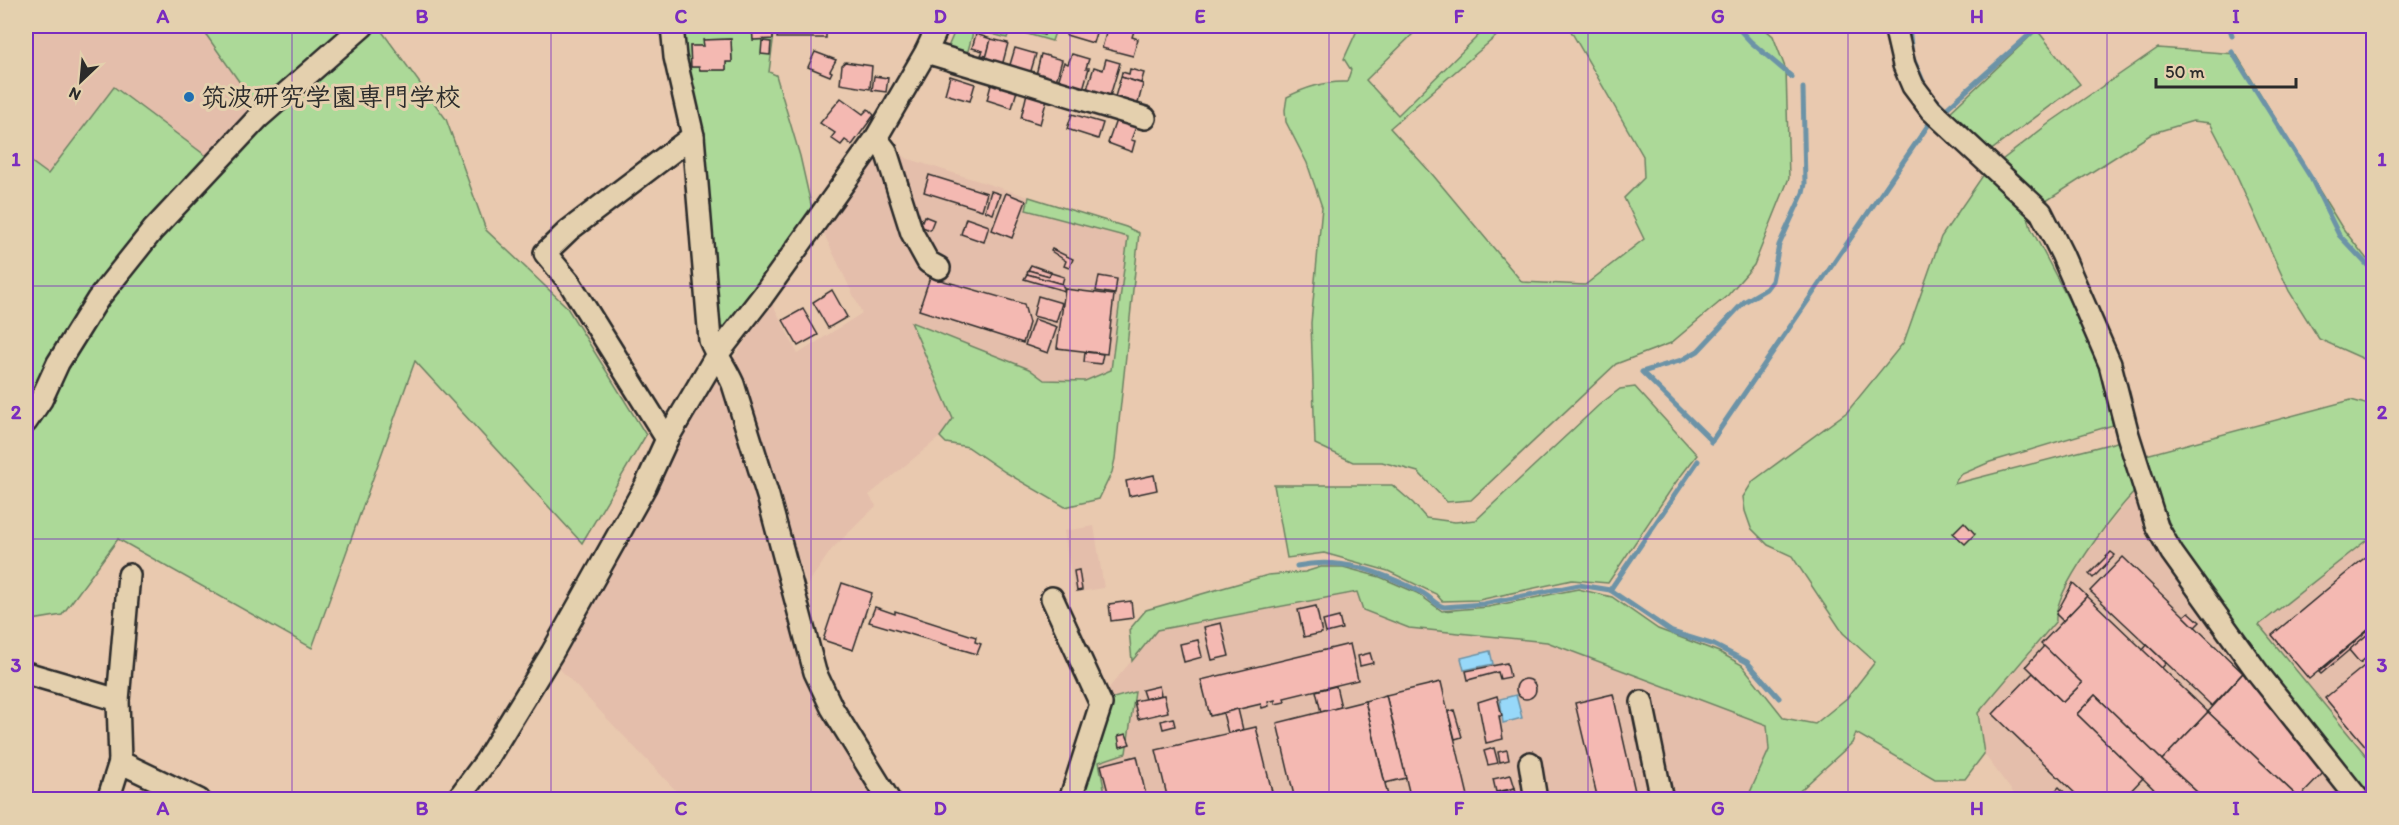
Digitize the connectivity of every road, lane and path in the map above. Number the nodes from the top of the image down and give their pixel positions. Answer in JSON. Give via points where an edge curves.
{"nodes":[{"id":1,"x":363,"y":26,"type":"edge"},
{"id":2,"x":672,"y":26,"type":"edge"},
{"id":3,"x":938,"y":26,"type":"edge"},
{"id":4,"x":1895,"y":26,"type":"edge"},
{"id":5,"x":926,"y":52,"type":"junction"},
{"id":6,"x":1145,"y":118,"type":"dead end"},
{"id":7,"x":693,"y":136,"type":"junction"},
{"id":8,"x":876,"y":138,"type":"junction"},
{"id":9,"x":939,"y":268,"type":"dead end"},
{"id":10,"x":716,"y":356,"type":"junction"},
{"id":11,"x":26,"y":422,"type":"edge"},
{"id":12,"x":667,"y":439,"type":"junction"},
{"id":13,"x":129,"y":574,"type":"dead end"},
{"id":14,"x":1052,"y":598,"type":"dead end"},
{"id":15,"x":26,"y":673,"type":"edge"},
{"id":16,"x":118,"y":700,"type":"junction"},
{"id":17,"x":1642,"y":702,"type":"dead end"},
{"id":18,"x":120,"y":762,"type":"junction"},
{"id":19,"x":1530,"y":763,"type":"dead end"},
{"id":20,"x":108,"y":800,"type":"edge"},
{"id":21,"x":199,"y":800,"type":"edge"},
{"id":22,"x":457,"y":800,"type":"edge"},
{"id":23,"x":889,"y":800,"type":"edge"},
{"id":24,"x":1070,"y":800,"type":"edge"},
{"id":25,"x":1536,"y":800,"type":"edge"},
{"id":26,"x":1662,"y":800,"type":"edge"},
{"id":27,"x":2359,"y":800,"type":"edge"}],
"edges":[{"from":1,"to":11,"type":"street","via":[[258,118],[153,230],[98,299]]},
{"from":2,"to":7,"type":"street"},
{"from":3,"to":5,"type":"street"},
{"from":4,"to":27,"type":"street","via":[[1904,65],[1913,86],[1931,110],[2041,212],[2110,364],[2157,527],[2172,553],[2258,673]]},
{"from":5,"to":6,"type":"street"},
{"from":5,"to":8,"type":"street"},
{"from":7,"to":10,"type":"street","via":[[708,324]]},
{"from":7,"to":12,"type":"street","via":[[569,230],[545,253],[569,282]]},
{"from":8,"to":9,"type":"street","via":[[886,152],[912,233],[928,262]]},
{"from":8,"to":10,"type":"street"},
{"from":10,"to":12,"type":"street"},
{"from":10,"to":23,"type":"street","via":[[733,384],[815,672],[831,708]]},
{"from":12,"to":22,"type":"street","via":[[645,487],[552,653],[486,761]]},
{"from":13,"to":16,"type":"street"},
{"from":14,"to":24,"type":"street","via":[[1101,704]]},
{"from":15,"to":16,"type":"street"},
{"from":16,"to":18,"type":"street"},
{"from":17,"to":26,"type":"street"},
{"from":18,"to":20,"type":"street"},
{"from":18,"to":21,"type":"street"},
{"from":19,"to":25,"type":"street"}]}
